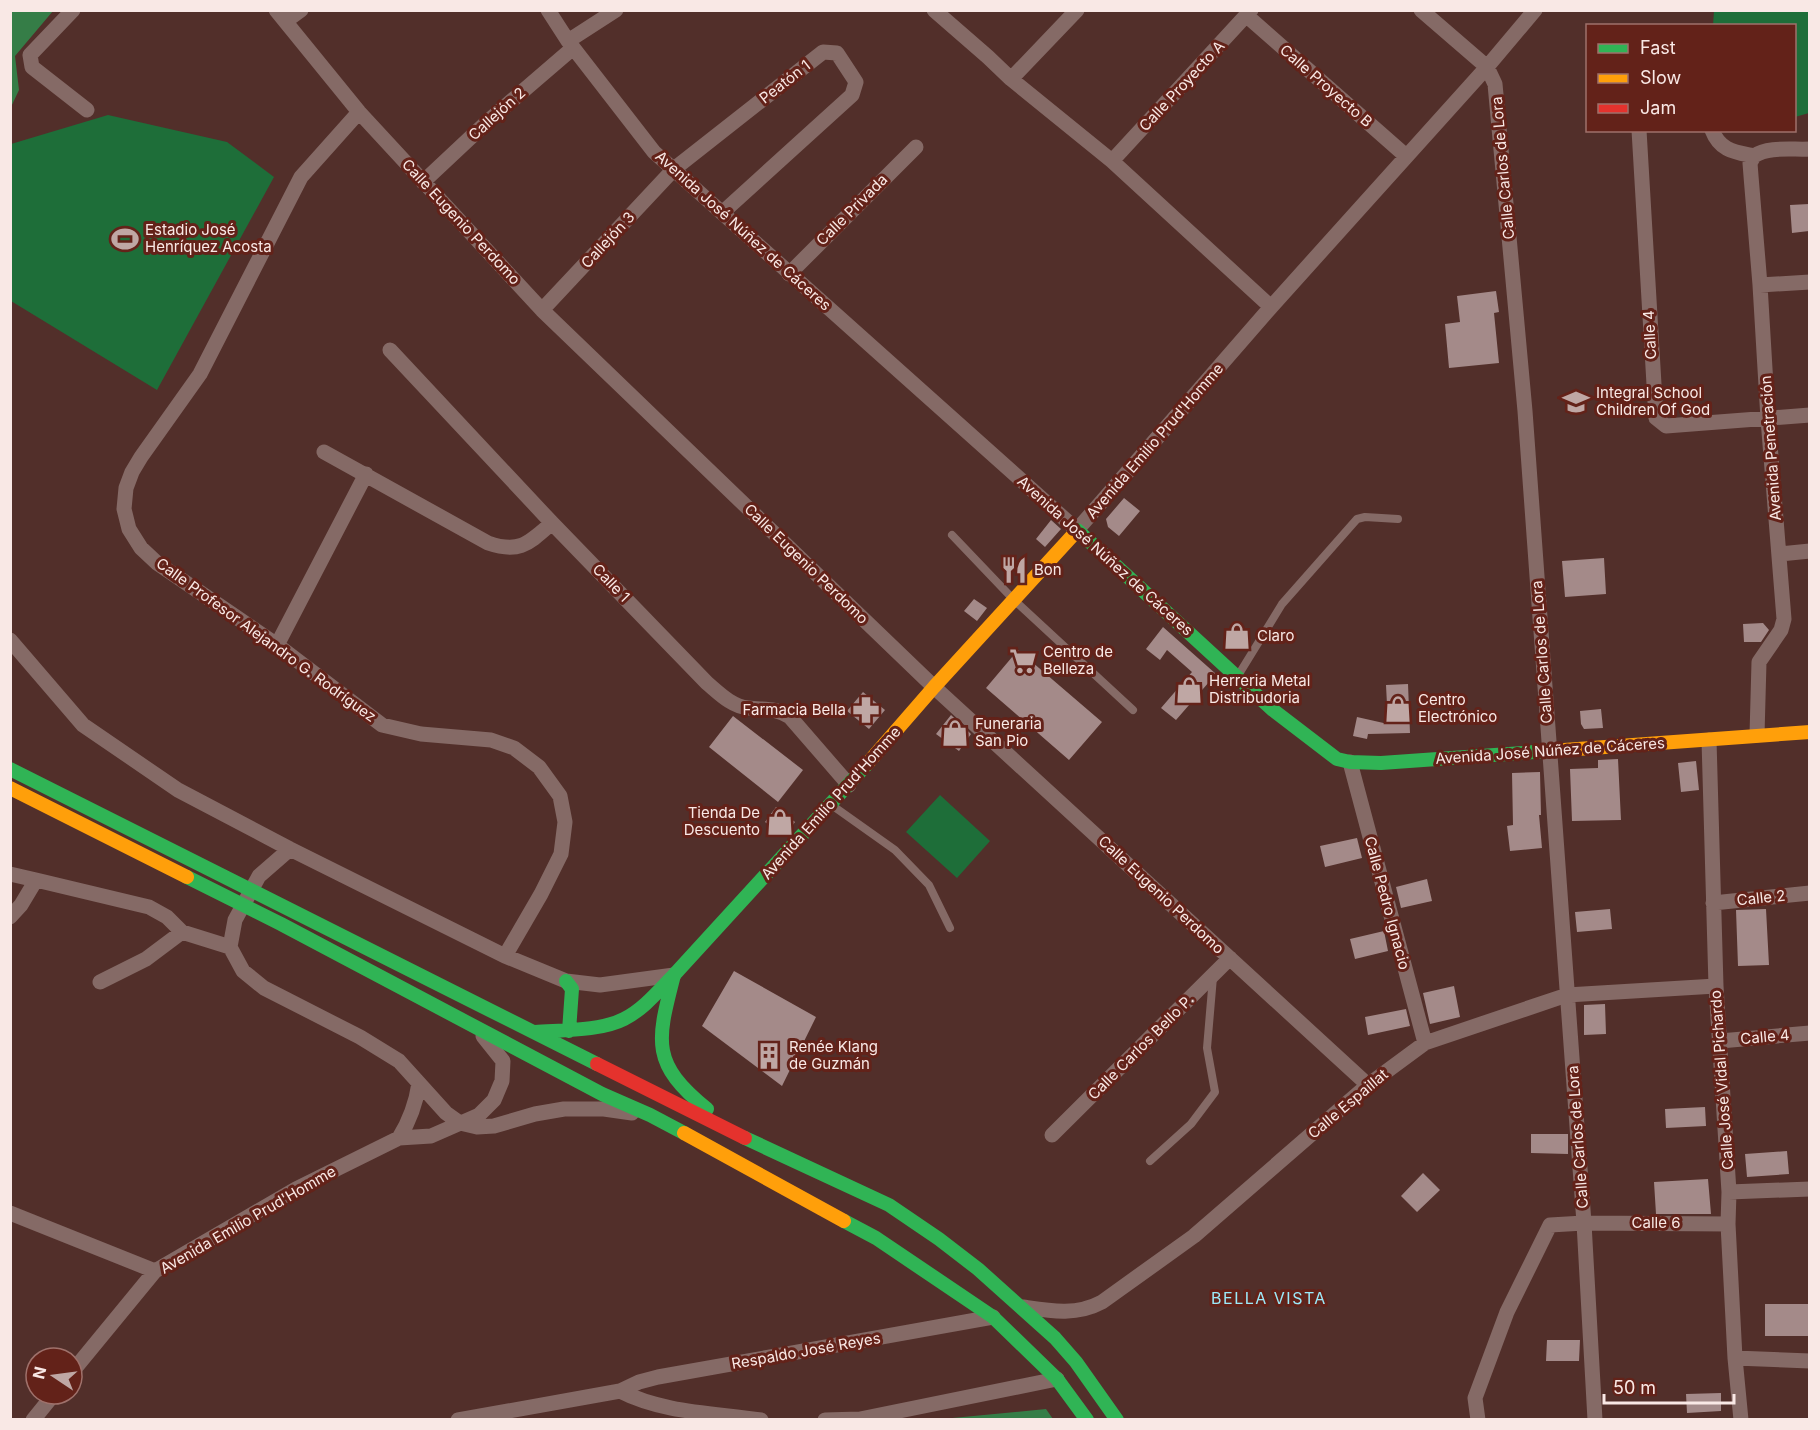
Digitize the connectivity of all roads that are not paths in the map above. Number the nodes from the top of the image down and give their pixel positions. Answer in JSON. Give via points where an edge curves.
{"nodes":[{"id":1,"x":73,"y":10,"type":"edge"},
{"id":2,"x":301,"y":10,"type":"edge"},
{"id":3,"x":548,"y":10,"type":"edge"},
{"id":4,"x":616,"y":10,"type":"edge"},
{"id":5,"x":934,"y":10,"type":"edge"},
{"id":6,"x":1077,"y":10,"type":"edge"},
{"id":7,"x":1421,"y":10,"type":"edge"},
{"id":8,"x":1535,"y":10,"type":"edge"},
{"id":9,"x":1249,"y":13,"type":"edge"},
{"id":10,"x":281,"y":16,"type":"edge"},
{"id":11,"x":571,"y":44,"type":"junction"},
{"id":12,"x":1487,"y":67,"type":"junction"},
{"id":13,"x":1011,"y":80,"type":"junction"},
{"id":14,"x":87,"y":110,"type":"dead end"},
{"id":15,"x":360,"y":112,"type":"junction"},
{"id":16,"x":1639,"y":132,"type":"edge"},
{"id":17,"x":1713,"y":132,"type":"edge"},
{"id":18,"x":916,"y":147,"type":"dead end"},
{"id":19,"x":1809,"y":149,"type":"edge"},
{"id":20,"x":1406,"y":156,"type":"junction"},
{"id":21,"x":1754,"y":156,"type":"junction"},
{"id":22,"x":1112,"y":161,"type":"junction"},
{"id":23,"x":674,"y":169,"type":"junction"},
{"id":24,"x":423,"y":182,"type":"junction"},
{"id":25,"x":722,"y":213,"type":"junction"},
{"id":26,"x":789,"y":274,"type":"junction"},
{"id":27,"x":1809,"y":282,"type":"edge"},
{"id":28,"x":1760,"y":285,"type":"junction"},
{"id":29,"x":1271,"y":307,"type":"junction"},
{"id":30,"x":542,"y":310,"type":"junction"},
{"id":31,"x":390,"y":350,"type":"dead end"},
{"id":32,"x":1809,"y":415,"type":"edge"},
{"id":33,"x":1768,"y":419,"type":"junction"},
{"id":34,"x":324,"y":452,"type":"dead end"},
{"id":35,"x":366,"y":474,"type":"junction"},
{"id":36,"x":1398,"y":519,"type":"dead end"},
{"id":37,"x":552,"y":523,"type":"junction"},
{"id":38,"x":1077,"y":530,"type":"junction"},
{"id":39,"x":952,"y":535,"type":"dead end"},
{"id":40,"x":1809,"y":551,"type":"edge"},
{"id":41,"x":1780,"y":554,"type":"junction"},
{"id":42,"x":1014,"y":600,"type":"junction"},
{"id":43,"x":10,"y":640,"type":"edge"},
{"id":44,"x":277,"y":645,"type":"junction"},
{"id":45,"x":1238,"y":676,"type":"junction"},
{"id":46,"x":934,"y":687,"type":"junction"},
{"id":47,"x":1133,"y":710,"type":"dead end"},
{"id":48,"x":1809,"y":732,"type":"edge"},
{"id":49,"x":1757,"y":735,"type":"junction"},
{"id":50,"x":1709,"y":740,"type":"junction"},
{"id":51,"x":1549,"y":750,"type":"junction"},
{"id":52,"x":1350,"y":762,"type":"junction"},
{"id":53,"x":10,"y":769,"type":"edge"},
{"id":54,"x":849,"y":785,"type":"junction"},
{"id":55,"x":10,"y":788,"type":"edge"},
{"id":56,"x":831,"y":805,"type":"junction"},
{"id":57,"x":290,"y":849,"type":"junction"},
{"id":58,"x":10,"y":874,"type":"edge"},
{"id":59,"x":36,"y":880,"type":"junction"},
{"id":60,"x":1809,"y":893,"type":"edge"},
{"id":61,"x":1713,"y":903,"type":"junction"},
{"id":62,"x":10,"y":917,"type":"edge"},
{"id":63,"x":950,"y":928,"type":"dead end"},
{"id":64,"x":182,"y":933,"type":"junction"},
{"id":65,"x":230,"y":947,"type":"junction"},
{"id":66,"x":505,"y":956,"type":"junction"},
{"id":67,"x":1230,"y":958,"type":"junction"},
{"id":68,"x":674,"y":975,"type":"junction"},
{"id":69,"x":1213,"y":976,"type":"junction"},
{"id":70,"x":566,"y":981,"type":"junction"},
{"id":71,"x":100,"y":982,"type":"dead end"},
{"id":72,"x":1716,"y":986,"type":"junction"},
{"id":73,"x":1567,"y":995,"type":"junction"},
{"id":74,"x":477,"y":1029,"type":"junction"},
{"id":75,"x":569,"y":1031,"type":"junction"},
{"id":76,"x":535,"y":1032,"type":"junction"},
{"id":77,"x":1809,"y":1033,"type":"edge"},
{"id":78,"x":1720,"y":1041,"type":"junction"},
{"id":79,"x":1425,"y":1043,"type":"junction"},
{"id":80,"x":419,"y":1083,"type":"junction"},
{"id":81,"x":1368,"y":1085,"type":"junction"},
{"id":82,"x":650,"y":1115,"type":"junction"},
{"id":83,"x":460,"y":1123,"type":"junction"},
{"id":84,"x":1052,"y":1135,"type":"dead end"},
{"id":85,"x":399,"y":1138,"type":"junction"},
{"id":86,"x":753,"y":1142,"type":"junction"},
{"id":87,"x":1150,"y":1161,"type":"dead end"},
{"id":88,"x":1809,"y":1189,"type":"edge"},
{"id":89,"x":1729,"y":1192,"type":"junction"},
{"id":90,"x":10,"y":1213,"type":"edge"},
{"id":91,"x":1584,"y":1223,"type":"junction"},
{"id":92,"x":1728,"y":1224,"type":"junction"},
{"id":93,"x":155,"y":1271,"type":"junction"},
{"id":94,"x":1023,"y":1307,"type":"junction"},
{"id":95,"x":993,"y":1317,"type":"junction"},
{"id":96,"x":84,"y":1357,"type":"edge"},
{"id":97,"x":1735,"y":1358,"type":"junction"},
{"id":98,"x":1809,"y":1361,"type":"edge"},
{"id":99,"x":1058,"y":1379,"type":"junction"},
{"id":100,"x":620,"y":1391,"type":"junction"},
{"id":101,"x":44,"y":1406,"type":"edge"},
{"id":102,"x":33,"y":1419,"type":"edge"},
{"id":103,"x":458,"y":1419,"type":"edge"},
{"id":104,"x":761,"y":1419,"type":"edge"},
{"id":105,"x":825,"y":1419,"type":"edge"},
{"id":106,"x":1087,"y":1419,"type":"edge"},
{"id":107,"x":1117,"y":1419,"type":"edge"},
{"id":108,"x":1478,"y":1419,"type":"edge"},
{"id":109,"x":1595,"y":1419,"type":"edge"},
{"id":110,"x":1741,"y":1419,"type":"edge"}],
"edges":[{"from":1,"to":14,"type":"street","via":[[30,55],[30,61],[32,67]]},
{"from":2,"to":10,"type":"street"},
{"from":3,"to":11,"type":"street","name":"Avenida José Núñez de Cáceres"},
{"from":4,"to":11,"type":"street","name":"Callejón 2"},
{"from":5,"to":13,"type":"street"},
{"from":6,"to":13,"type":"street"},
{"from":7,"to":12,"type":"street"},
{"from":8,"to":12,"type":"street","name":"Avenida Emilio Prud'Homme"},
{"from":9,"to":20,"type":"street","name":"Calle Proyecto B"},
{"from":9,"to":22,"type":"street","name":"Calle Proyecto A"},
{"from":10,"to":15,"type":"street","name":"Calle Eugenio Perdomo"},
{"from":11,"to":23,"type":"street","name":"Avenida José Núñez de Cáceres","via":[[654,152]]},
{"from":11,"to":24,"type":"street","name":"Callejón 2"},
{"from":12,"to":20,"type":"street","name":"Avenida Emilio Prud'Homme"},
{"from":12,"to":51,"type":"street","name":"Calle Carlos de Lora","via":[[1495,84],[1520,352]]},
{"from":13,"to":22,"type":"street"},
{"from":15,"to":24,"type":"street","name":"Calle Eugenio Perdomo"},
{"from":15,"to":44,"type":"street","name":"Calle Profesor Alejandro G. Rodríguez","via":[[301,177],[200,374],[141,457],[126,488],[124,509],[129,529],[141,548]]},
{"from":16,"to":33,"type":"street","name":"Calle 4","via":[[1656,418],[1666,426]]},
{"from":17,"to":21,"type":"street","via":[[1726,150]]},
{"from":18,"to":26,"type":"street","name":"Calle Privada"},
{"from":19,"to":21,"type":"street","via":[[1767,150]]},
{"from":20,"to":29,"type":"street","name":"Avenida Emilio Prud'Homme"},
{"from":21,"to":28,"type":"street","name":"Avenida Penetración","via":[[1750,163]]},
{"from":22,"to":29,"type":"street"},
{"from":23,"to":25,"type":"street","name":"Avenida José Núñez de Cáceres"},
{"from":23,"to":25,"type":"street","name":"Peatón 1","via":[[823,52],[837,53],[855,82],[852,95]]},
{"from":23,"to":30,"type":"street","name":"Callejón 3"},
{"from":24,"to":30,"type":"street","name":"Calle Eugenio Perdomo"},
{"from":25,"to":26,"type":"street","name":"Avenida José Núñez de Cáceres"},
{"from":26,"to":38,"type":"street","name":"Avenida José Núñez de Cáceres"},
{"from":27,"to":28,"type":"street"},
{"from":28,"to":33,"type":"street","name":"Avenida Penetración"},
{"from":29,"to":38,"type":"street","name":"Avenida Emilio Prud'Homme"},
{"from":30,"to":46,"type":"street","name":"Calle Eugenio Perdomo"},
{"from":31,"to":37,"type":"street","name":"Calle 1"},
{"from":32,"to":33,"type":"street","name":"Calle 4"},
{"from":33,"to":41,"type":"street","name":"Avenida Penetración"},
{"from":34,"to":35,"type":"street"},
{"from":35,"to":37,"type":"street","via":[[499,546],[526,546]]},
{"from":35,"to":44,"type":"street"},
{"from":36,"to":45,"type":"lane","via":[[1358,519],[1282,604]]},
{"from":37,"to":54,"type":"street","name":"Calle 1","via":[[707,683],[740,706],[781,711],[790,717]]},
{"from":38,"to":42,"type":"main road","name":"Avenida Emilio Prud'Homme"},
{"from":38,"to":45,"type":"main road","name":"Avenida José Núñez de Cáceres"},
{"from":39,"to":42,"type":"lane"},
{"from":40,"to":41,"type":"street"},
{"from":41,"to":49,"type":"street","name":"Avenida Penetración","via":[[1784,619],[1760,662]]},
{"from":42,"to":46,"type":"main road","name":"Avenida Emilio Prud'Homme"},
{"from":42,"to":47,"type":"lane"},
{"from":43,"to":57,"type":"street","via":[[83,725],[178,790]]},
{"from":44,"to":66,"type":"street","name":"Calle Profesor Alejandro G. Rodríguez","via":[[382,725],[421,734],[490,740],[514,748],[539,767],[560,796],[565,822],[561,854]]},
{"from":45,"to":52,"type":"main road","name":"Avenida José Núñez de Cáceres","via":[[1273,711],[1337,759]]},
{"from":46,"to":54,"type":"main road","name":"Avenida Emilio Prud'Homme"},
{"from":46,"to":67,"type":"street","name":"Calle Eugenio Perdomo"},
{"from":48,"to":49,"type":"main road","name":"Avenida José Núñez de Cáceres"},
{"from":49,"to":50,"type":"main road","name":"Avenida José Núñez de Cáceres"},
{"from":50,"to":51,"type":"main road","name":"Avenida José Núñez de Cáceres"},
{"from":50,"to":61,"type":"street","name":"Calle José Vidal Pichardo"},
{"from":51,"to":52,"type":"main road","name":"Avenida José Núñez de Cáceres"},
{"from":51,"to":73,"type":"street","name":"Calle Carlos de Lora"},
{"from":52,"to":79,"type":"street","name":"Calle Pedro Ignacio"},
{"from":53,"to":76,"type":"main road"},
{"from":54,"to":56,"type":"main road","name":"Avenida Emilio Prud'Homme"},
{"from":55,"to":74,"type":"main road","via":[[281,924]]},
{"from":56,"to":63,"type":"lane","via":[[895,850],[929,885]]},
{"from":56,"to":68,"type":"main road","name":"Avenida Emilio Prud'Homme"},
{"from":57,"to":65,"type":"street","via":[[259,876],[235,920]]},
{"from":57,"to":66,"type":"street"},
{"from":58,"to":59,"type":"street"},
{"from":59,"to":62,"type":"street"},
{"from":59,"to":64,"type":"street","via":[[149,907],[167,917]]},
{"from":60,"to":61,"type":"street","name":"Calle 2"},
{"from":61,"to":72,"type":"street","name":"Calle José Vidal Pichardo"},
{"from":64,"to":65,"type":"street"},
{"from":64,"to":71,"type":"street"},
{"from":65,"to":80,"type":"street","via":[[243,971],[264,988],[360,1037],[399,1061]]},
{"from":66,"to":70,"type":"street"},
{"from":67,"to":69,"type":"street","name":"Calle Carlos Bello P."},
{"from":67,"to":81,"type":"street","name":"Calle Eugenio Perdomo"},
{"from":68,"to":70,"type":"street","via":[[600,985]]},
{"from":68,"to":75,"type":"main road","name":"Avenida Emilio Prud'Homme","via":[[623,1020]]},
{"from":68,"to":86,"type":"main road","name":"Avenida Emilio Prud'Homme","via":[[660,1046],[669,1071],[704,1107]]},
{"from":69,"to":84,"type":"street","name":"Calle Carlos Bello P."},
{"from":69,"to":87,"type":"lane","via":[[1207,1048],[1215,1092],[1191,1124]]},
{"from":70,"to":75,"type":"main road","via":[[572,989]]},
{"from":72,"to":73,"type":"street","name":"Calle Espaillat"},
{"from":72,"to":78,"type":"street","name":"Calle José Vidal Pichardo"},
{"from":73,"to":79,"type":"street","name":"Calle Espaillat"},
{"from":73,"to":91,"type":"street","name":"Calle Carlos de Lora"},
{"from":74,"to":82,"type":"main road"},
{"from":74,"to":83,"type":"street","name":"Avenida Emilio Prud'Homme","via":[[503,1061],[502,1081],[494,1100],[479,1115]]},
{"from":75,"to":76,"type":"main road","name":"Avenida Emilio Prud'Homme"},
{"from":76,"to":86,"type":"main road"},
{"from":77,"to":78,"type":"street","name":"Calle 4"},
{"from":78,"to":89,"type":"street","name":"Calle José Vidal Pichardo"},
{"from":79,"to":81,"type":"street","name":"Calle Espaillat"},
{"from":80,"to":83,"type":"street"},
{"from":80,"to":85,"type":"street","via":[[409,1122]]},
{"from":81,"to":94,"type":"street","name":"Calle Espaillat","via":[[1194,1236],[1101,1302],[1087,1310],[1067,1312]]},
{"from":82,"to":83,"type":"street","via":[[564,1109],[494,1126]]},
{"from":82,"to":95,"type":"main road","via":[[876,1238]]},
{"from":83,"to":85,"type":"street","name":"Avenida Emilio Prud'Homme","via":[[431,1136]]},
{"from":85,"to":93,"type":"street","name":"Avenida Emilio Prud'Homme","via":[[296,1189]]},
{"from":86,"to":94,"type":"main road","via":[[889,1205],[971,1263]]},
{"from":88,"to":89,"type":"street"},
{"from":89,"to":92,"type":"street","name":"Calle José Vidal Pichardo"},
{"from":90,"to":93,"type":"street"},
{"from":91,"to":92,"type":"street","name":"Calle 6"},
{"from":91,"to":108,"type":"street","name":"Calle 6","via":[[1550,1225],[1507,1312],[1475,1398]]},
{"from":91,"to":109,"type":"street","name":"Calle Carlos de Lora"},
{"from":92,"to":97,"type":"street","name":"Calle José Vidal Pichardo"},
{"from":93,"to":96,"type":"street","name":"Avenida Emilio Prud'Homme"},
{"from":94,"to":107,"type":"main road","via":[[1069,1354]]},
{"from":95,"to":99,"type":"main road"},
{"from":95,"to":100,"type":"street","name":"Respaldo José Reyes","via":[[658,1377]]},
{"from":97,"to":98,"type":"street"},
{"from":97,"to":110,"type":"street","name":"Calle José Vidal Pichardo"},
{"from":99,"to":105,"type":"street","via":[[860,1419]]},
{"from":99,"to":106,"type":"main road"},
{"from":100,"to":103,"type":"street","name":"Respaldo José Reyes"},
{"from":100,"to":104,"type":"street","via":[[657,1406]]},
{"from":101,"to":102,"type":"street"}]}
